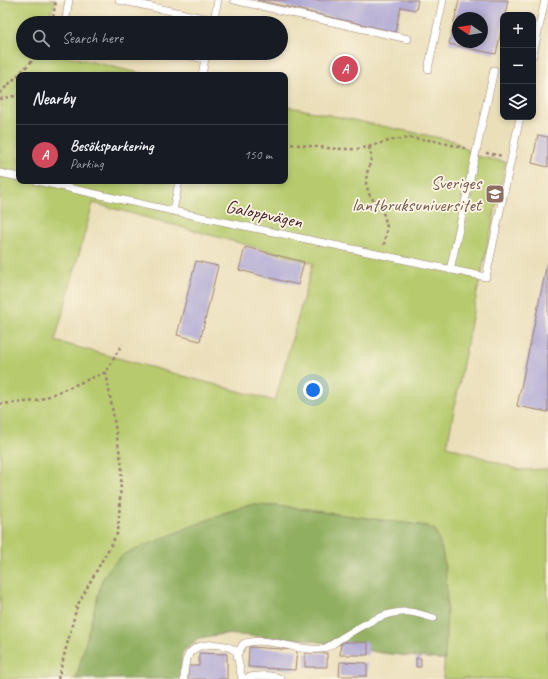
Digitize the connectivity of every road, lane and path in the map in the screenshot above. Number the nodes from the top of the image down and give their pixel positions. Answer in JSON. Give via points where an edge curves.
{"nodes":[{"id":1,"x":56,"y":0,"type":"edge"},
{"id":2,"x":68,"y":0,"type":"edge"},
{"id":3,"x":118,"y":0,"type":"edge"},
{"id":4,"x":218,"y":0,"type":"edge"},
{"id":5,"x":234,"y":0,"type":"edge"},
{"id":6,"x":443,"y":0,"type":"edge"},
{"id":7,"x":545,"y":0,"type":"edge"},
{"id":8,"x":53,"y":16,"type":"edge"},
{"id":9,"x":66,"y":16,"type":"edge"},
{"id":10,"x":187,"y":16,"type":"edge"},
{"id":11,"x":214,"y":16,"type":"edge"},
{"id":12,"x":408,"y":39,"type":"dead end"},
{"id":13,"x":535,"y":48,"type":"edge"},
{"id":14,"x":33,"y":60,"type":"edge"},
{"id":15,"x":205,"y":60,"type":"edge"},
{"id":16,"x":428,"y":69,"type":"dead end"},
{"id":17,"x":494,"y":70,"type":"dead end"},
{"id":18,"x":21,"y":72,"type":"edge"},
{"id":19,"x":203,"y":72,"type":"edge"},
{"id":20,"x":16,"y":77,"type":"edge"},
{"id":21,"x":0,"y":93,"type":"edge"},
{"id":22,"x":16,"y":96,"type":"edge"},
{"id":23,"x":0,"y":99,"type":"edge"},
{"id":24,"x":519,"y":120,"type":"edge"},
{"id":25,"x":288,"y":144,"type":"edge"},
{"id":26,"x":368,"y":147,"type":"junction"},
{"id":27,"x":476,"y":151,"type":"junction"},
{"id":28,"x":511,"y":158,"type":"junction"},
{"id":29,"x":0,"y":173,"type":"edge"},
{"id":30,"x":16,"y":176,"type":"edge"},
{"id":31,"x":51,"y":184,"type":"edge"},
{"id":32,"x":178,"y":184,"type":"edge"},
{"id":33,"x":173,"y":211,"type":"junction"},
{"id":34,"x":382,"y":255,"type":"junction"},
{"id":35,"x":450,"y":270,"type":"junction"},
{"id":36,"x":122,"y":344,"type":"dead end"},
{"id":37,"x":106,"y":372,"type":"junction"},
{"id":38,"x":0,"y":404,"type":"edge"},
{"id":39,"x":434,"y":618,"type":"dead end"},
{"id":40,"x":238,"y":653,"type":"junction"},
{"id":41,"x":58,"y":679,"type":"edge"},
{"id":42,"x":184,"y":679,"type":"edge"},
{"id":43,"x":242,"y":679,"type":"edge"},
{"id":44,"x":281,"y":679,"type":"edge"}],
"edges":[{"from":1,"to":8,"type":"path"},
{"from":2,"to":9,"type":"lane"},
{"from":3,"to":10,"type":"lane"},
{"from":4,"to":11,"type":"lane"},
{"from":5,"to":12,"type":"lane"},
{"from":6,"to":16,"type":"lane"},
{"from":7,"to":13,"type":"lane"},
{"from":14,"to":18,"type":"path"},
{"from":15,"to":19,"type":"lane"},
{"from":17,"to":27,"type":"lane"},
{"from":20,"to":21,"type":"path"},
{"from":22,"to":23,"type":"path"},
{"from":24,"to":28,"type":"lane"},
{"from":25,"to":26,"type":"path","via":[[333,149]]},
{"from":26,"to":27,"type":"path","via":[[401,138],[420,139]]},
{"from":26,"to":34,"type":"path","via":[[372,158],[366,183],[369,194],[384,215],[387,227]]},
{"from":27,"to":28,"type":"path"},
{"from":27,"to":35,"type":"lane"},
{"from":28,"to":35,"type":"lane","name":"Galoppvägen","via":[[486,277]]},
{"from":29,"to":30,"type":"lane"},
{"from":31,"to":33,"type":"lane","name":"Galoppvägen"},
{"from":32,"to":33,"type":"lane"},
{"from":33,"to":34,"type":"lane","name":"Galoppvägen"},
{"from":34,"to":35,"type":"lane","name":"Galoppvägen"},
{"from":36,"to":37,"type":"path"},
{"from":37,"to":38,"type":"path","via":[[37,401]]},
{"from":37,"to":41,"type":"path","via":[[122,468],[118,532],[77,606]]},
{"from":39,"to":40,"type":"lane","via":[[411,612],[397,612],[353,630],[323,649],[249,641],[243,644]]},
{"from":40,"to":42,"type":"lane","via":[[232,647],[213,644],[199,646],[190,654]]},
{"from":40,"to":43,"type":"lane"},
{"from":43,"to":44,"type":"lane","via":[[255,676]]}]}
